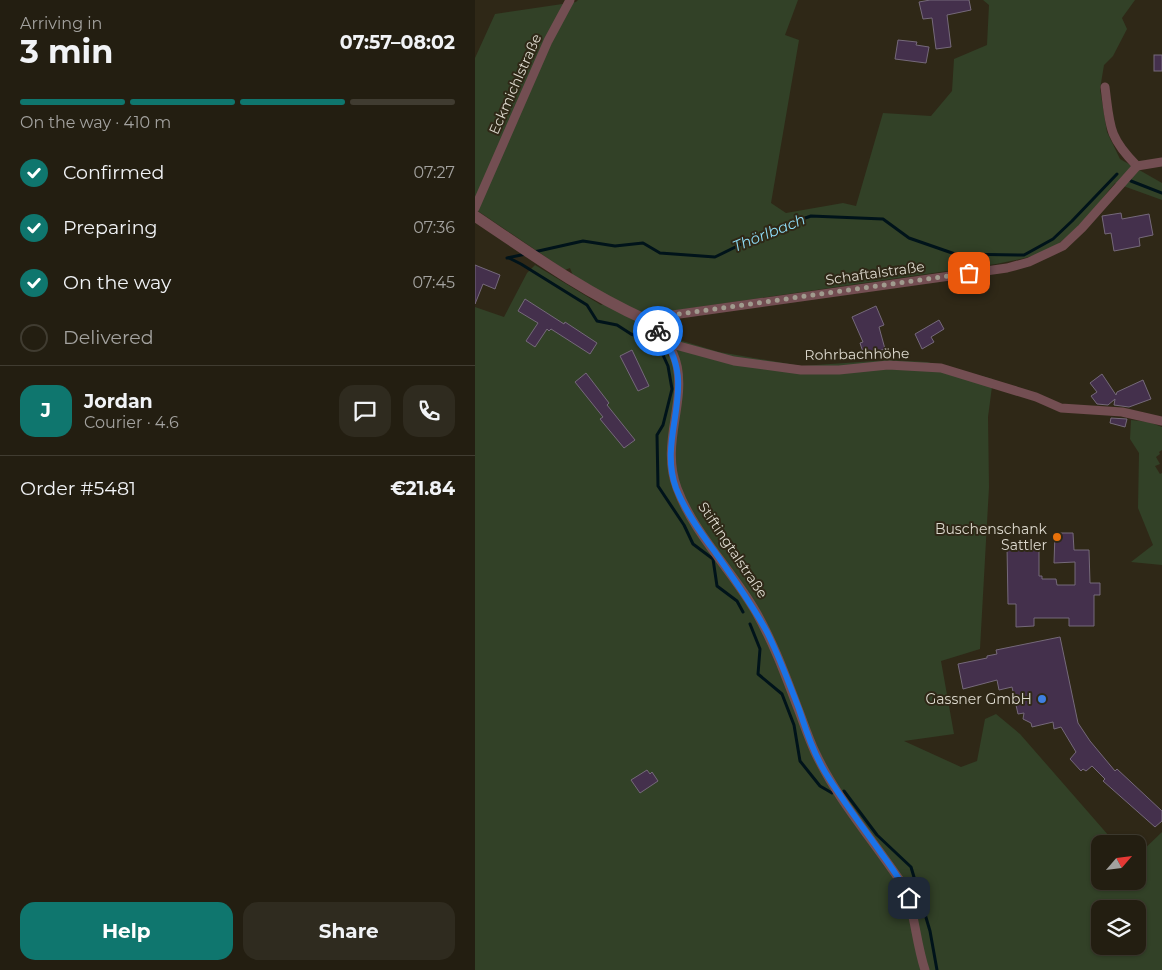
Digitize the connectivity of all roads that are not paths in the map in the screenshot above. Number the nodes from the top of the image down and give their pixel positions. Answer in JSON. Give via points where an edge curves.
{"nodes":[{"id":1,"x":570,"y":0,"type":"edge"},
{"id":2,"x":1105,"y":87,"type":"dead end"},
{"id":3,"x":1162,"y":162,"type":"edge"},
{"id":4,"x":1137,"y":166,"type":"junction"},
{"id":5,"x":475,"y":208,"type":"edge"},
{"id":6,"x":475,"y":216,"type":"edge"},
{"id":7,"x":644,"y":319,"type":"junction"},
{"id":8,"x":668,"y":343,"type":"junction"},
{"id":9,"x":1162,"y":421,"type":"edge"},
{"id":10,"x":925,"y":970,"type":"edge"}],
"edges":[{"from":1,"to":5,"type":"street","name":"Eckmichlstraße","via":[[548,41]]},
{"from":2,"to":4,"type":"street","via":[[1111,131]]},
{"from":3,"to":4,"type":"street"},
{"from":4,"to":7,"type":"street","name":"Schaftalstraße","via":[[1063,246],[1029,262]]},
{"from":6,"to":7,"type":"street","name":"Stiftingtalstraße","via":[[605,301]]},
{"from":7,"to":8,"type":"street","name":"Stiftingtalstraße"},
{"from":8,"to":9,"type":"street","name":"Rohrbachhöhe","via":[[734,361],[801,370],[888,365],[941,368],[1061,408],[1122,412]]},
{"from":8,"to":10,"type":"street","name":"Stiftingtalstraße","via":[[678,366],[679,378],[671,460],[676,486],[688,512],[767,634],[824,770],[905,888]]}]}
